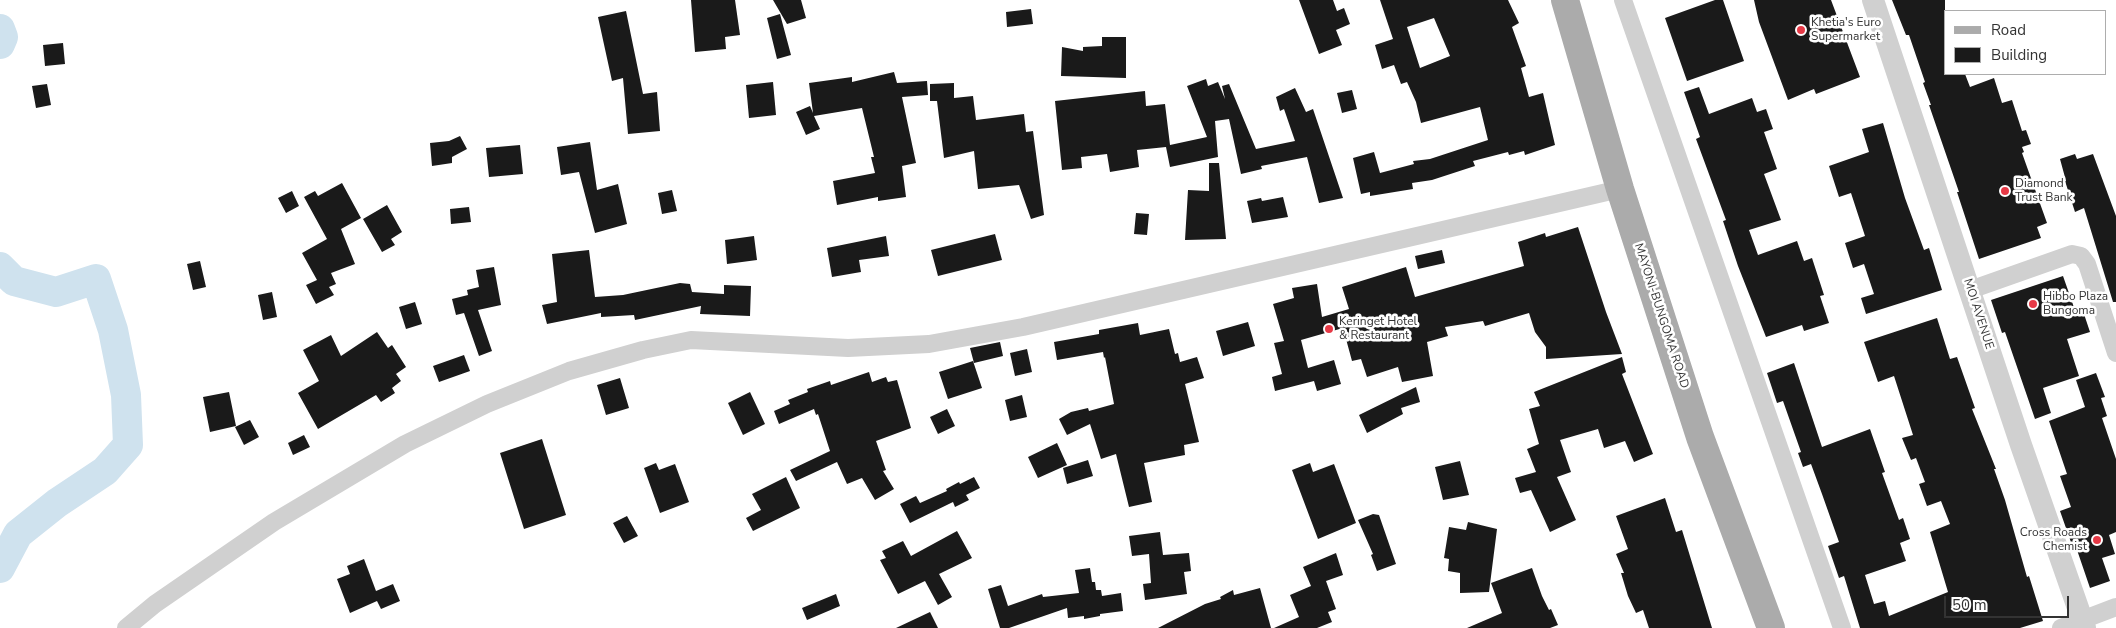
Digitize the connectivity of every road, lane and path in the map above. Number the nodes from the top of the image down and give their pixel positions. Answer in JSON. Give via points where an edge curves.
{"nodes":[{"id":1,"x":1623,"y":0,"type":"edge"},
{"id":2,"x":1874,"y":0,"type":"edge"},
{"id":3,"x":1567,"y":1,"type":"edge"},
{"id":4,"x":1620,"y":189,"type":"junction"},
{"id":5,"x":1970,"y":290,"type":"junction"},
{"id":6,"x":2116,"y":353,"type":"edge"},
{"id":7,"x":2116,"y":607,"type":"edge"},
{"id":8,"x":2084,"y":624,"type":"edge"},
{"id":9,"x":126,"y":628,"type":"edge"},
{"id":10,"x":1771,"y":628,"type":"edge"},
{"id":11,"x":1842,"y":628,"type":"edge"},
{"id":12,"x":2061,"y":628,"type":"edge"}],
"edges":[{"from":1,"to":11,"type":"street"},
{"from":2,"to":5,"type":"street","name":"MOI AVENUE"},
{"from":3,"to":4,"type":"main road","name":"MAYONI-BUNGOMA ROAD"},
{"from":4,"to":9,"type":"street","via":[[1023,327],[929,344],[848,348],[691,340],[569,371],[487,404],[405,444],[274,522],[155,604]]},
{"from":4,"to":10,"type":"main road","name":"MAYONI-BUNGOMA ROAD","via":[[1700,437]]},
{"from":5,"to":6,"type":"street","via":[[2072,254],[2081,256],[2087,264]]},
{"from":5,"to":8,"type":"street","name":"MOI AVENUE"},
{"from":7,"to":8,"type":"street"},
{"from":8,"to":12,"type":"street"}]}
